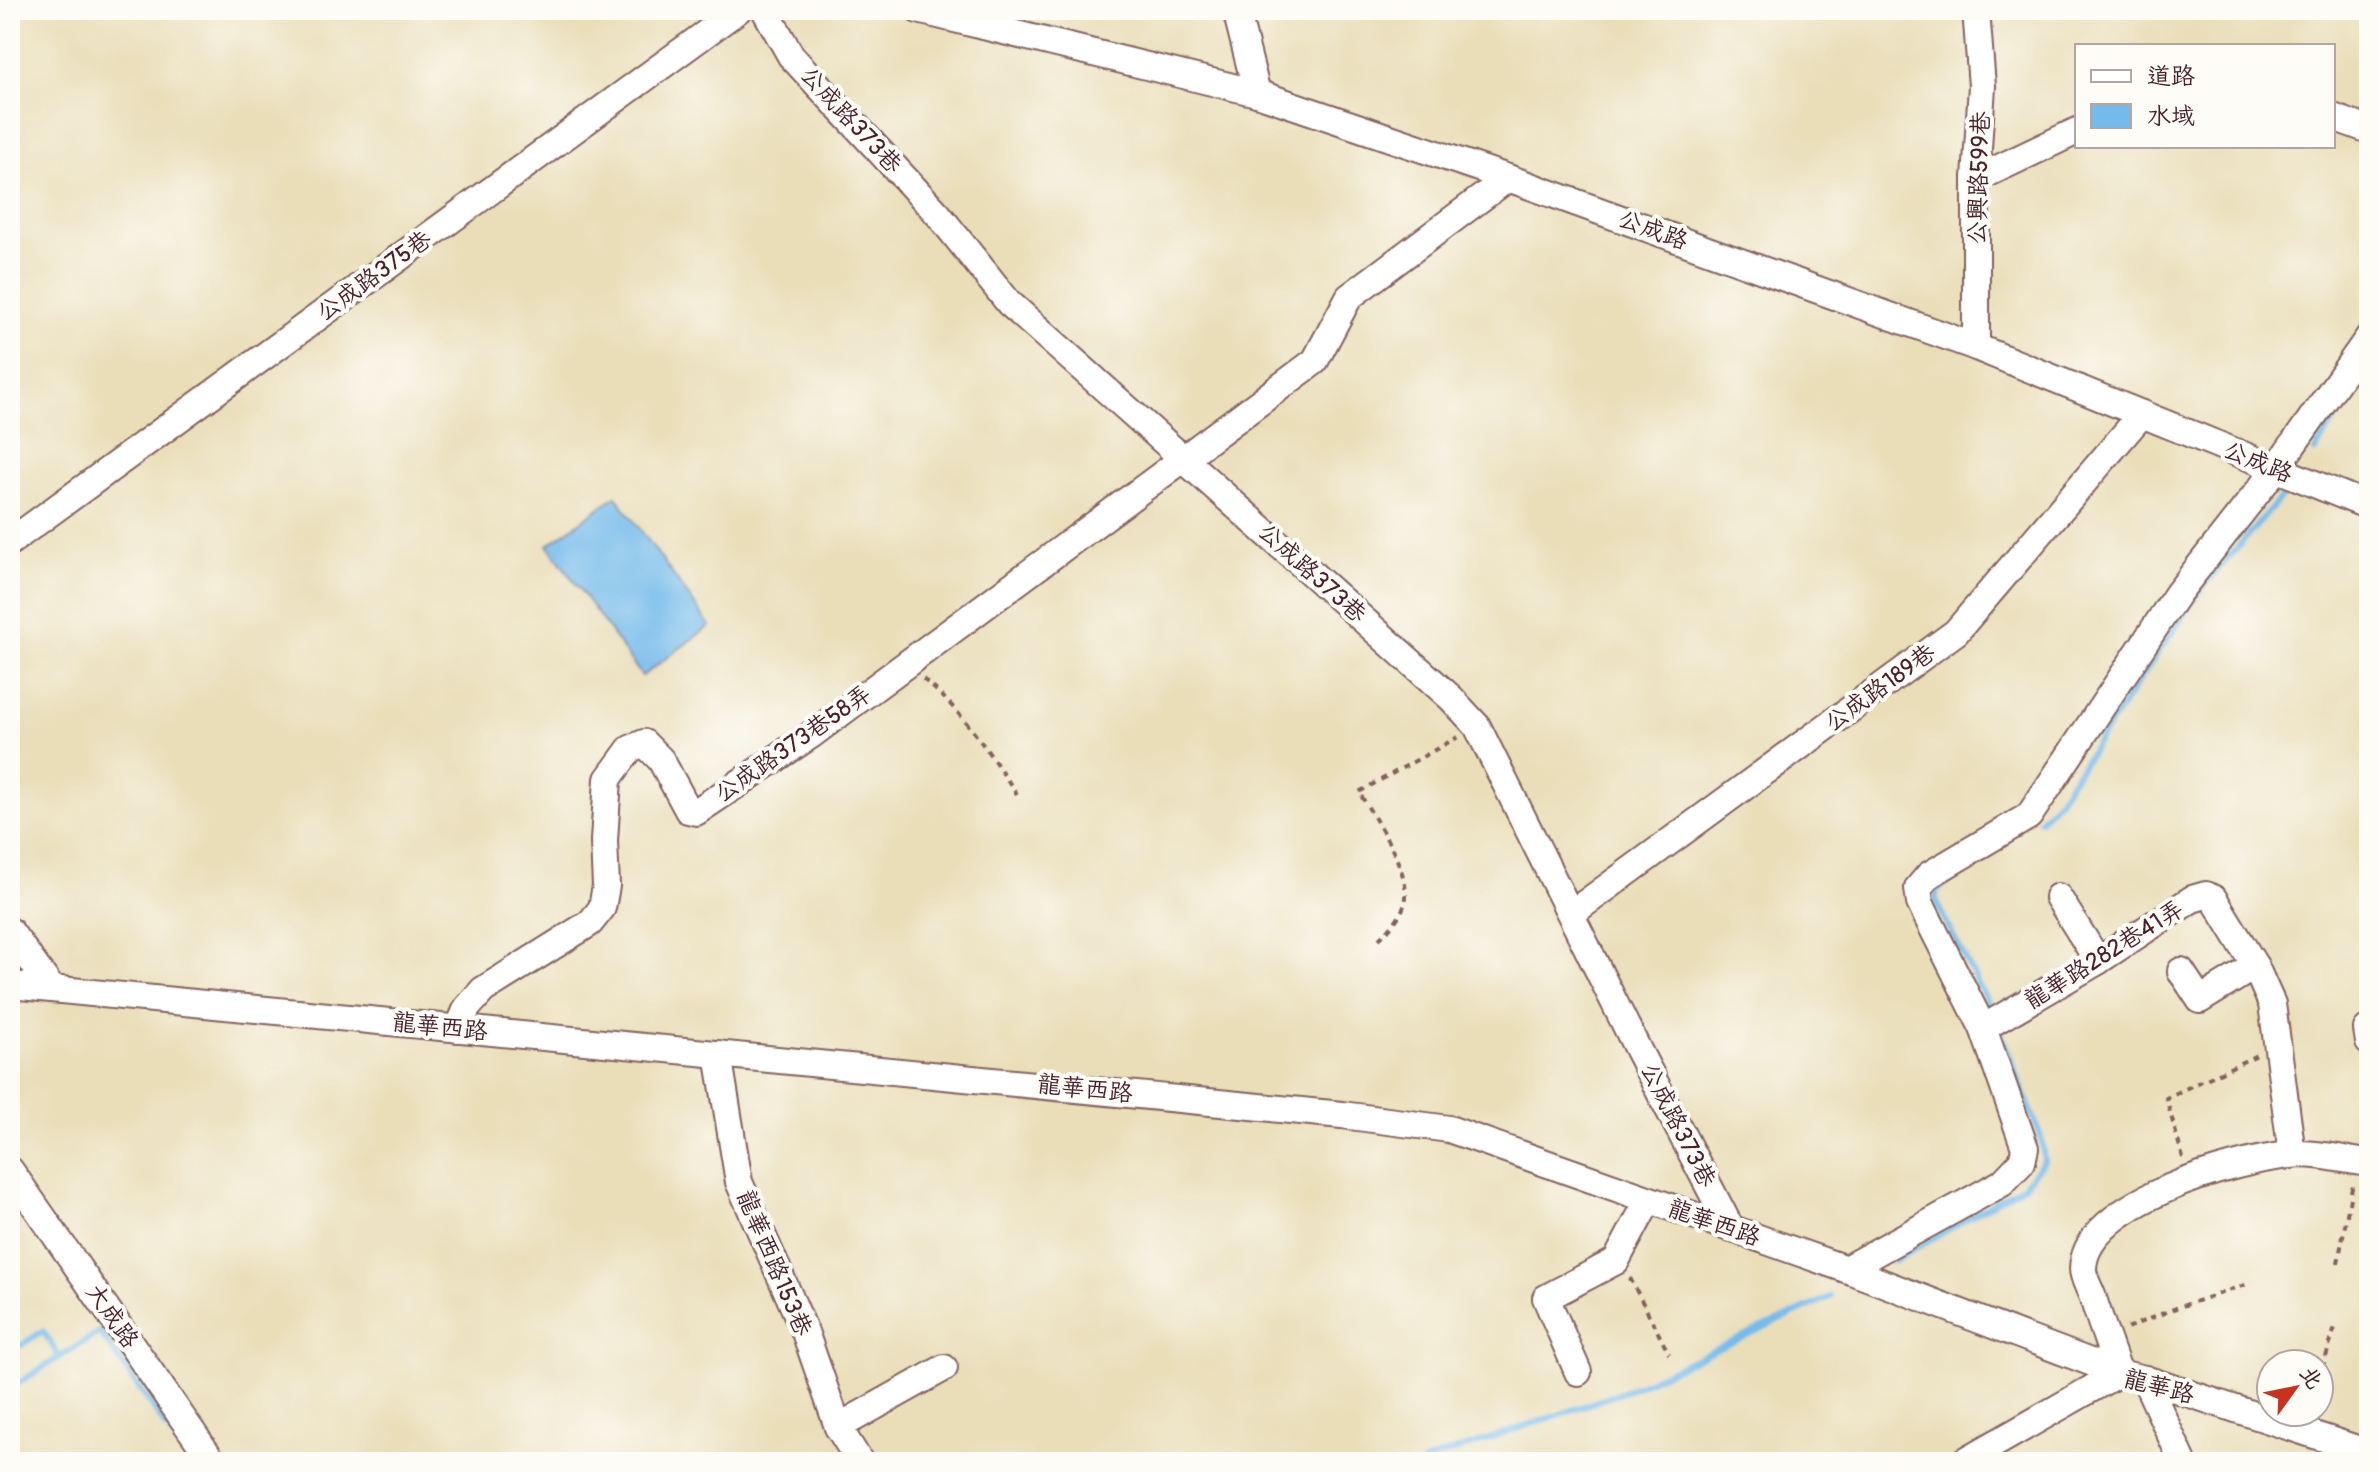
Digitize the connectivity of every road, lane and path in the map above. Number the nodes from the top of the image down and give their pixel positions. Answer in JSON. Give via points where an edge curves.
{"nodes":[{"id":1,"x":738,"y":10,"type":"edge"},
{"id":2,"x":765,"y":10,"type":"edge"},
{"id":3,"x":918,"y":10,"type":"edge"},
{"id":4,"x":1236,"y":10,"type":"edge"},
{"id":5,"x":1976,"y":10,"type":"edge"},
{"id":6,"x":1257,"y":93,"type":"junction"},
{"id":7,"x":2335,"y":118,"type":"edge"},
{"id":8,"x":2369,"y":130,"type":"edge"},
{"id":9,"x":2075,"y":132,"type":"edge"},
{"id":10,"x":1508,"y":178,"type":"junction"},
{"id":11,"x":1976,"y":179,"type":"junction"},
{"id":12,"x":2369,"y":337,"type":"edge"},
{"id":13,"x":1976,"y":347,"type":"junction"},
{"id":14,"x":2142,"y":414,"type":"junction"},
{"id":15,"x":1183,"y":457,"type":"junction"},
{"id":16,"x":2275,"y":470,"type":"junction"},
{"id":17,"x":2369,"y":506,"type":"edge"},
{"id":18,"x":10,"y":542,"type":"edge"},
{"id":19,"x":905,"y":665,"type":"junction"},
{"id":20,"x":1477,"y":726,"type":"junction"},
{"id":21,"x":1017,"y":794,"type":"dead end"},
{"id":22,"x":2058,"y":897,"type":"dead end"},
{"id":23,"x":1572,"y":913,"type":"junction"},
{"id":24,"x":10,"y":931,"type":"edge"},
{"id":25,"x":1379,"y":939,"type":"dead end"},
{"id":26,"x":2098,"y":961,"type":"junction"},
{"id":27,"x":2255,"y":966,"type":"junction"},
{"id":28,"x":2181,"y":971,"type":"dead end"},
{"id":29,"x":10,"y":985,"type":"edge"},
{"id":30,"x":52,"y":989,"type":"junction"},
{"id":31,"x":1994,"y":1022,"type":"junction"},
{"id":32,"x":458,"y":1029,"type":"junction"},
{"id":33,"x":2263,"y":1052,"type":"dead end"},
{"id":34,"x":718,"y":1054,"type":"junction"},
{"id":35,"x":2292,"y":1154,"type":"junction"},
{"id":36,"x":2363,"y":1162,"type":"edge"},
{"id":37,"x":10,"y":1170,"type":"edge"},
{"id":38,"x":2189,"y":1180,"type":"junction"},
{"id":39,"x":1648,"y":1201,"type":"junction"},
{"id":40,"x":1731,"y":1229,"type":"junction"},
{"id":41,"x":1618,"y":1256,"type":"junction"},
{"id":42,"x":2338,"y":1263,"type":"dead end"},
{"id":43,"x":1846,"y":1269,"type":"junction"},
{"id":44,"x":2248,"y":1284,"type":"dead end"},
{"id":45,"x":2336,"y":1324,"type":"dead end"},
{"id":46,"x":2106,"y":1336,"type":"junction"},
{"id":47,"x":2329,"y":1348,"type":"edge"},
{"id":48,"x":1669,"y":1354,"type":"dead end"},
{"id":49,"x":944,"y":1368,"type":"dead end"},
{"id":50,"x":1578,"y":1372,"type":"dead end"},
{"id":51,"x":2119,"y":1373,"type":"junction"},
{"id":52,"x":2145,"y":1379,"type":"junction"},
{"id":53,"x":838,"y":1427,"type":"junction"},
{"id":54,"x":2369,"y":1453,"type":"edge"},
{"id":55,"x":213,"y":1462,"type":"edge"},
{"id":56,"x":860,"y":1462,"type":"edge"},
{"id":57,"x":1963,"y":1462,"type":"edge"},
{"id":58,"x":2183,"y":1462,"type":"edge"}],
"edges":[{"from":1,"to":18,"type":"street","name":"公成路375巷"},
{"from":2,"to":15,"type":"street","name":"公成路373巷","via":[[791,56],[938,214],[1009,303]]},
{"from":3,"to":6,"type":"street","name":"公成路"},
{"from":4,"to":6,"type":"street"},
{"from":5,"to":11,"type":"street","name":"公興路599巷","via":[[1982,86]]},
{"from":6,"to":10,"type":"street","name":"公成路"},
{"from":7,"to":8,"type":"street"},
{"from":9,"to":11,"type":"street"},
{"from":10,"to":13,"type":"street","name":"公成路"},
{"from":10,"to":15,"type":"street","name":"公成路373巷58弄","via":[[1349,297],[1315,361]]},
{"from":11,"to":13,"type":"street","name":"公興路599巷"},
{"from":12,"to":16,"type":"street"},
{"from":13,"to":14,"type":"street","name":"公成路"},
{"from":14,"to":16,"type":"street","name":"公成路"},
{"from":14,"to":23,"type":"street","name":"公成路189巷","via":[[1956,632]]},
{"from":15,"to":19,"type":"street","name":"公成路373巷58弄"},
{"from":15,"to":20,"type":"street","name":"公成路373巷"},
{"from":16,"to":17,"type":"street","name":"公成路"},
{"from":16,"to":31,"type":"street","via":[[2178,593],[2029,816],[1929,875],[1918,888],[1920,903]]},
{"from":19,"to":21,"type":"path","via":[[947,698]]},
{"from":19,"to":32,"type":"street","name":"公成路373巷58弄","via":[[696,812],[688,810],[661,760],[644,743],[630,749],[608,779],[602,908],[590,923],[483,990]]},
{"from":20,"to":23,"type":"street","name":"公成路373巷"},
{"from":20,"to":25,"type":"path","via":[[1359,792],[1405,880],[1406,900]]},
{"from":22,"to":26,"type":"street"},
{"from":23,"to":40,"type":"street","name":"公成路373巷"},
{"from":24,"to":30,"type":"street"},
{"from":26,"to":27,"type":"street","name":"龍華路282巷41弄","via":[[2206,895],[2214,899]]},
{"from":26,"to":31,"type":"street","name":"龍華路282巷41弄"},
{"from":27,"to":28,"type":"street","via":[[2200,1000]]},
{"from":27,"to":35,"type":"street","name":"龍華路282巷41弄","via":[[2272,1004]]},
{"from":29,"to":30,"type":"street","name":"龍華西路"},
{"from":30,"to":32,"type":"street","name":"龍華西路"},
{"from":31,"to":43,"type":"street","via":[[2025,1148],[2022,1162],[2002,1183]]},
{"from":32,"to":34,"type":"street","name":"龍華西路"},
{"from":33,"to":38,"type":"path","via":[[2166,1098]]},
{"from":34,"to":39,"type":"street","name":"龍華西路","via":[[1449,1129]]},
{"from":34,"to":53,"type":"street","name":"龍華西路153巷","via":[[739,1182],[805,1332]]},
{"from":35,"to":36,"type":"street"},
{"from":35,"to":38,"type":"street"},
{"from":36,"to":42,"type":"path"},
{"from":37,"to":55,"type":"street","name":"大成路"},
{"from":38,"to":46,"type":"street","via":[[2168,1186],[2118,1216],[2087,1250],[2083,1271]]},
{"from":39,"to":40,"type":"street","name":"龍華西路"},
{"from":39,"to":41,"type":"street"},
{"from":40,"to":43,"type":"street","name":"龍華西路"},
{"from":41,"to":48,"type":"path"},
{"from":41,"to":50,"type":"street","via":[[1546,1298]]},
{"from":43,"to":51,"type":"street","name":"龍華西路"},
{"from":44,"to":46,"type":"path"},
{"from":45,"to":47,"type":"path"},
{"from":46,"to":51,"type":"street"},
{"from":49,"to":53,"type":"street"},
{"from":51,"to":52,"type":"street","name":"龍華路"},
{"from":51,"to":57,"type":"street","name":"龍華路"},
{"from":52,"to":54,"type":"street","name":"龍華路"},
{"from":52,"to":58,"type":"street"},
{"from":53,"to":56,"type":"street","name":"龍華西路153巷"}]}
